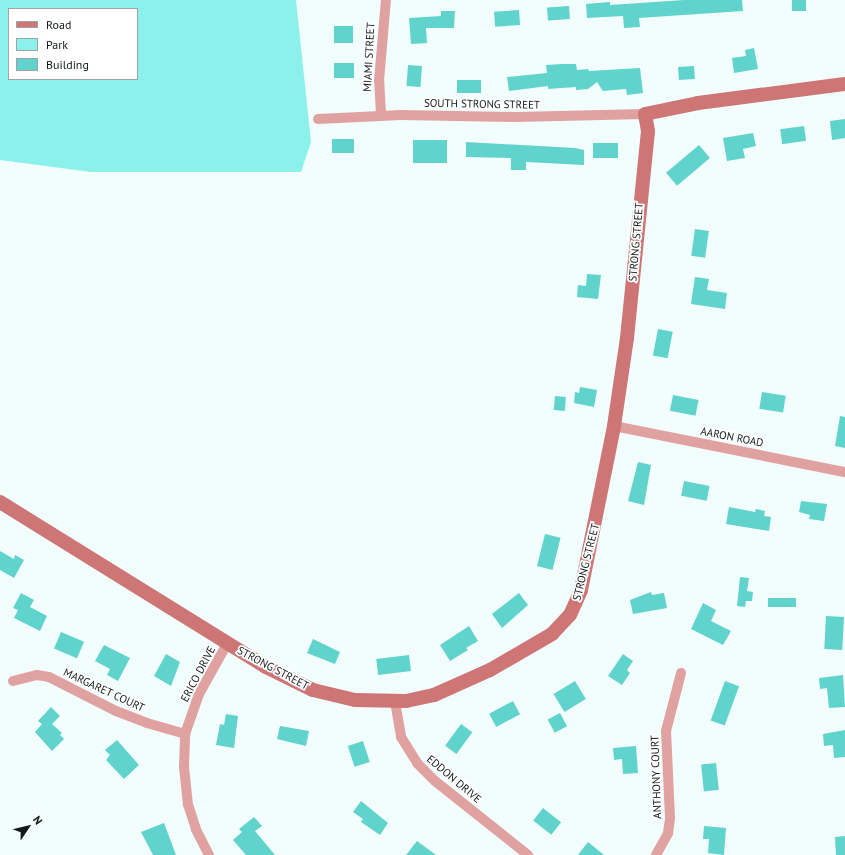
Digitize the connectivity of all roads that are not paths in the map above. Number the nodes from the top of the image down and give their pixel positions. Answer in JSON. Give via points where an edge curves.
{"nodes":[{"id":1,"x":386,"y":0,"type":"edge"},
{"id":2,"x":845,"y":84,"type":"edge"},
{"id":3,"x":646,"y":114,"type":"junction"},
{"id":4,"x":381,"y":116,"type":"junction"},
{"id":5,"x":318,"y":119,"type":"dead end"},
{"id":6,"x":614,"y":426,"type":"junction"},
{"id":7,"x":845,"y":472,"type":"edge"},
{"id":8,"x":0,"y":502,"type":"edge"},
{"id":9,"x":228,"y":644,"type":"junction"},
{"id":10,"x":681,"y":673,"type":"dead end"},
{"id":11,"x":13,"y":681,"type":"dead end"},
{"id":12,"x":395,"y":702,"type":"junction"},
{"id":13,"x":185,"y":734,"type":"junction"},
{"id":14,"x":209,"y":855,"type":"edge"},
{"id":15,"x":528,"y":855,"type":"edge"},
{"id":16,"x":656,"y":855,"type":"edge"}],
"edges":[{"from":1,"to":4,"type":"street","name":"MIAMI STREET","via":[[379,81]]},
{"from":2,"to":3,"type":"street","via":[[698,103]]},
{"from":3,"to":4,"type":"street","name":"SOUTH STRONG STREET"},
{"from":3,"to":6,"type":"street","name":"STRONG STREET","via":[[648,131],[630,308]]},
{"from":4,"to":5,"type":"street","name":"SOUTH STRONG STREET"},
{"from":6,"to":7,"type":"street","name":"AARON ROAD"},
{"from":6,"to":12,"type":"street","name":"STRONG STREET","via":[[584,581],[576,603],[562,625],[536,646],[469,680],[434,695]]},
{"from":8,"to":9,"type":"street","name":"STRONG STREET"},
{"from":9,"to":12,"type":"street","name":"STRONG STREET","via":[[282,676],[314,690],[355,700]]},
{"from":9,"to":13,"type":"street","name":"ERICO DRIVE","via":[[199,694]]},
{"from":10,"to":16,"type":"street","name":"ANTHONY COURT","via":[[666,732],[670,818],[668,834]]},
{"from":11,"to":13,"type":"street","name":"MARGARET COURT","via":[[31,676],[49,677],[122,713]]},
{"from":12,"to":15,"type":"street","name":"EDDON DRIVE","via":[[401,737],[416,763]]},
{"from":13,"to":14,"type":"street","name":"ERICO DRIVE","via":[[184,767],[188,805]]}]}
